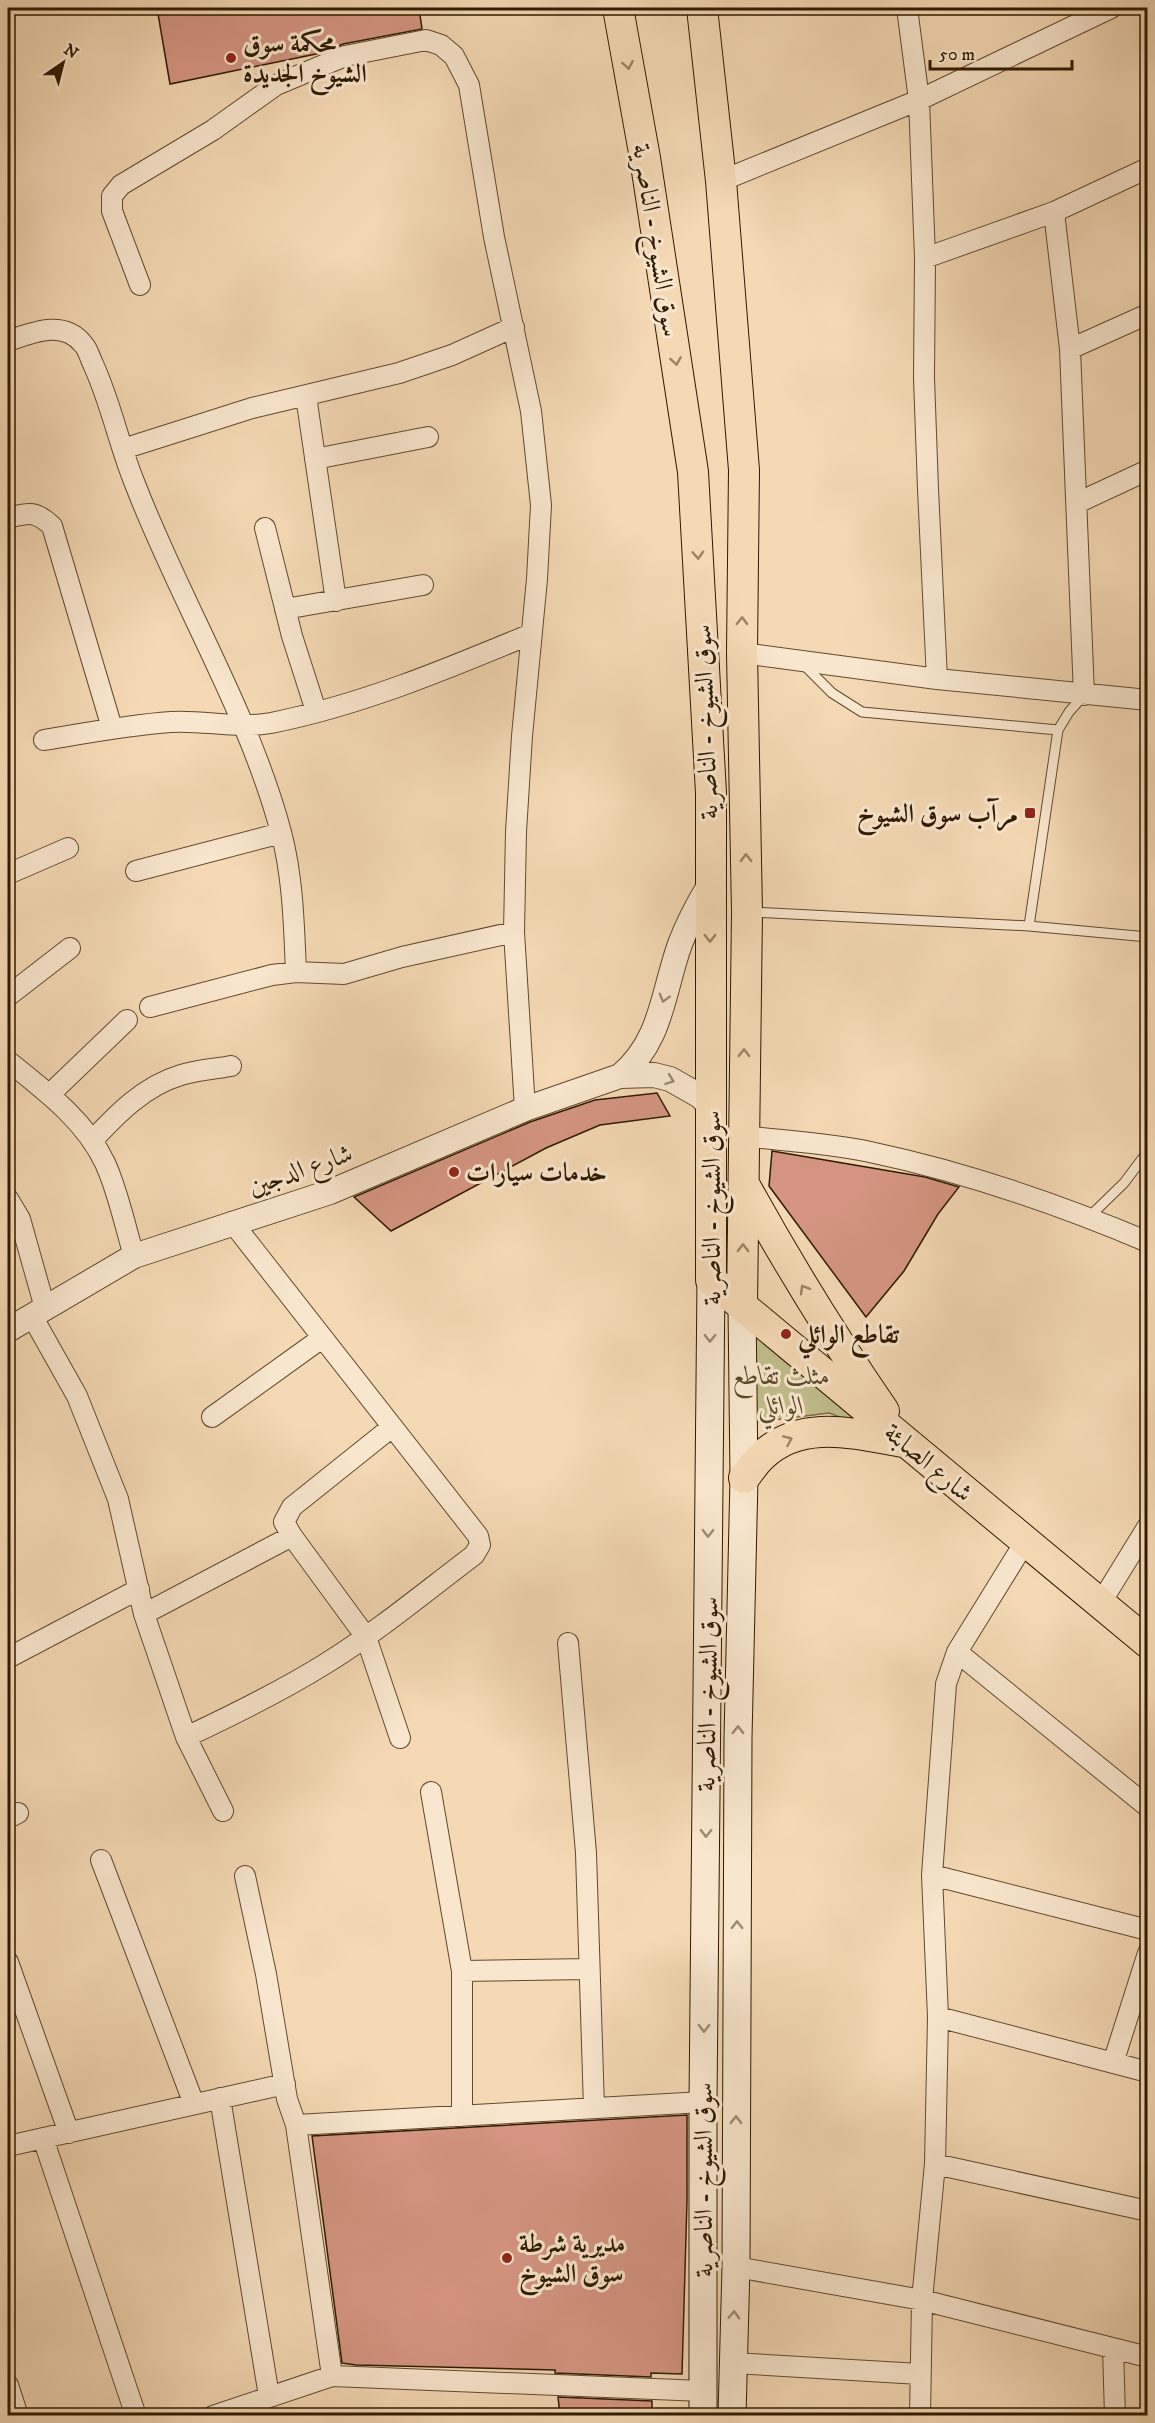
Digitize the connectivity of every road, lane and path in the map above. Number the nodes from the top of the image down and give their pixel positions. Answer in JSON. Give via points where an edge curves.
{"nodes":[{"id":1,"x":618,"y":8,"type":"edge"},
{"id":2,"x":702,"y":8,"type":"edge"},
{"id":3,"x":907,"y":8,"type":"edge"},
{"id":4,"x":1111,"y":8,"type":"edge"},
{"id":5,"x":919,"y":100,"type":"junction"},
{"id":6,"x":1148,"y":168,"type":"edge"},
{"id":7,"x":722,"y":181,"type":"junction"},
{"id":8,"x":1054,"y":212,"type":"junction"},
{"id":9,"x":925,"y":258,"type":"junction"},
{"id":10,"x":140,"y":285,"type":"dead end"},
{"id":11,"x":1148,"y":315,"type":"edge"},
{"id":12,"x":514,"y":327,"type":"junction"},
{"id":13,"x":8,"y":341,"type":"edge"},
{"id":14,"x":1070,"y":349,"type":"junction"},
{"id":15,"x":306,"y":396,"type":"junction"},
{"id":16,"x":428,"y":437,"type":"dead end"},
{"id":17,"x":123,"y":449,"type":"junction"},
{"id":18,"x":315,"y":459,"type":"junction"},
{"id":19,"x":744,"y":470,"type":"junction"},
{"id":20,"x":1148,"y":470,"type":"edge"},
{"id":21,"x":693,"y":472,"type":"junction"},
{"id":22,"x":1077,"y":503,"type":"junction"},
{"id":23,"x":8,"y":518,"type":"edge"},
{"id":24,"x":265,"y":528,"type":"dead end"},
{"id":25,"x":423,"y":585,"type":"dead end"},
{"id":26,"x":336,"y":600,"type":"junction"},
{"id":27,"x":285,"y":609,"type":"junction"},
{"id":28,"x":531,"y":634,"type":"junction"},
{"id":29,"x":742,"y":653,"type":"junction"},
{"id":30,"x":799,"y":660,"type":"junction"},
{"id":31,"x":937,"y":679,"type":"junction"},
{"id":32,"x":1084,"y":695,"type":"junction"},
{"id":33,"x":1148,"y":700,"type":"edge"},
{"id":34,"x":316,"y":711,"type":"junction"},
{"id":35,"x":243,"y":724,"type":"junction"},
{"id":36,"x":112,"y":728,"type":"junction"},
{"id":37,"x":1058,"y":730,"type":"junction"},
{"id":38,"x":44,"y":740,"type":"dead end"},
{"id":39,"x":281,"y":833,"type":"junction"},
{"id":40,"x":68,"y":848,"type":"dead end"},
{"id":41,"x":135,"y":871,"type":"dead end"},
{"id":42,"x":8,"y":874,"type":"edge"},
{"id":43,"x":709,"y":885,"type":"junction"},
{"id":44,"x":747,"y":912,"type":"junction"},
{"id":45,"x":1029,"y":926,"type":"junction"},
{"id":46,"x":514,"y":932,"type":"junction"},
{"id":47,"x":1148,"y":937,"type":"edge"},
{"id":48,"x":70,"y":948,"type":"dead end"},
{"id":49,"x":296,"y":972,"type":"junction"},
{"id":50,"x":8,"y":996,"type":"edge"},
{"id":51,"x":150,"y":1007,"type":"dead end"},
{"id":52,"x":127,"y":1020,"type":"dead end"},
{"id":53,"x":8,"y":1061,"type":"edge"},
{"id":54,"x":231,"y":1066,"type":"dead end"},
{"id":55,"x":620,"y":1076,"type":"junction"},
{"id":56,"x":50,"y":1094,"type":"junction"},
{"id":57,"x":525,"y":1108,"type":"junction"},
{"id":58,"x":712,"y":1108,"type":"junction"},
{"id":59,"x":743,"y":1136,"type":"junction"},
{"id":60,"x":92,"y":1141,"type":"junction"},
{"id":61,"x":1148,"y":1151,"type":"edge"},
{"id":62,"x":743,"y":1182,"type":"junction"},
{"id":63,"x":8,"y":1199,"type":"edge"},
{"id":64,"x":1089,"y":1217,"type":"junction"},
{"id":65,"x":232,"y":1222,"type":"junction"},
{"id":66,"x":1148,"y":1242,"type":"edge"},
{"id":67,"x":134,"y":1256,"type":"junction"},
{"id":68,"x":711,"y":1280,"type":"junction"},
{"id":69,"x":742,"y":1306,"type":"junction"},
{"id":70,"x":39,"y":1312,"type":"junction"},
{"id":71,"x":8,"y":1330,"type":"edge"},
{"id":72,"x":322,"y":1338,"type":"junction"},
{"id":73,"x":212,"y":1417,"type":"dead end"},
{"id":74,"x":392,"y":1427,"type":"junction"},
{"id":75,"x":906,"y":1443,"type":"junction"},
{"id":76,"x":744,"y":1478,"type":"junction"},
{"id":77,"x":1148,"y":1526,"type":"edge"},
{"id":78,"x":291,"y":1536,"type":"junction"},
{"id":79,"x":1025,"y":1542,"type":"junction"},
{"id":80,"x":139,"y":1589,"type":"junction"},
{"id":81,"x":1100,"y":1604,"type":"junction"},
{"id":82,"x":144,"y":1614,"type":"junction"},
{"id":83,"x":366,"y":1637,"type":"junction"},
{"id":84,"x":1147,"y":1641,"type":"edge"},
{"id":85,"x":568,"y":1643,"type":"dead end"},
{"id":86,"x":957,"y":1652,"type":"junction"},
{"id":87,"x":8,"y":1658,"type":"edge"},
{"id":88,"x":186,"y":1737,"type":"junction"},
{"id":89,"x":400,"y":1738,"type":"dead end"},
{"id":90,"x":431,"y":1792,"type":"dead end"},
{"id":91,"x":1148,"y":1808,"type":"edge"},
{"id":92,"x":223,"y":1811,"type":"dead end"},
{"id":93,"x":101,"y":1860,"type":"dead end"},
{"id":94,"x":932,"y":1875,"type":"junction"},
{"id":95,"x":245,"y":1876,"type":"dead end"},
{"id":96,"x":1148,"y":1930,"type":"edge"},
{"id":97,"x":1148,"y":1953,"type":"edge"},
{"id":98,"x":8,"y":1962,"type":"edge"},
{"id":99,"x":588,"y":1968,"type":"junction"},
{"id":100,"x":462,"y":1971,"type":"junction"},
{"id":101,"x":938,"y":2017,"type":"junction"},
{"id":102,"x":1113,"y":2063,"type":"junction"},
{"id":103,"x":1148,"y":2072,"type":"edge"},
{"id":104,"x":285,"y":2084,"type":"junction"},
{"id":105,"x":220,"y":2098,"type":"junction"},
{"id":106,"x":703,"y":2102,"type":"junction"},
{"id":107,"x":194,"y":2104,"type":"junction"},
{"id":108,"x":594,"y":2108,"type":"junction"},
{"id":109,"x":462,"y":2116,"type":"junction"},
{"id":110,"x":296,"y":2125,"type":"junction"},
{"id":111,"x":69,"y":2133,"type":"junction"},
{"id":112,"x":43,"y":2138,"type":"junction"},
{"id":113,"x":8,"y":2146,"type":"edge"},
{"id":114,"x":935,"y":2164,"type":"junction"},
{"id":115,"x":1148,"y":2211,"type":"edge"},
{"id":116,"x":736,"y":2267,"type":"junction"},
{"id":117,"x":922,"y":2300,"type":"junction"},
{"id":118,"x":1113,"y":2348,"type":"junction"},
{"id":119,"x":1148,"y":2357,"type":"edge"},
{"id":120,"x":733,"y":2363,"type":"junction"},
{"id":121,"x":920,"y":2374,"type":"junction"},
{"id":122,"x":332,"y":2376,"type":"junction"},
{"id":123,"x":8,"y":2385,"type":"edge"},
{"id":124,"x":269,"y":2396,"type":"junction"},
{"id":125,"x":703,"y":2403,"type":"edge"},
{"id":126,"x":18,"y":2415,"type":"edge"},
{"id":127,"x":136,"y":2415,"type":"edge"},
{"id":128,"x":213,"y":2415,"type":"edge"},
{"id":129,"x":732,"y":2415,"type":"edge"},
{"id":130,"x":920,"y":2415,"type":"edge"},
{"id":131,"x":1115,"y":2415,"type":"edge"}],
"edges":[{"from":1,"to":21,"type":"main road","name":"سوق الشيوخ - الناصرية","one_way":true},
{"from":2,"to":7,"type":"main road","name":"سوق الشيوخ - الناصرية"},
{"from":3,"to":5,"type":"street"},
{"from":4,"to":5,"type":"street"},
{"from":5,"to":7,"type":"street"},
{"from":5,"to":9,"type":"street"},
{"from":6,"to":8,"type":"street"},
{"from":7,"to":19,"type":"main road","name":"سوق الشيوخ - الناصرية"},
{"from":8,"to":9,"type":"street"},
{"from":8,"to":14,"type":"street"},
{"from":9,"to":31,"type":"street","via":[[924,378]]},
{"from":10,"to":12,"type":"street","via":[[112,211],[112,196],[121,185],[213,130],[276,86],[345,56],[426,40],[441,45],[454,56],[469,86],[494,237]]},
{"from":11,"to":14,"type":"street"},
{"from":12,"to":15,"type":"street","via":[[399,373]]},
{"from":12,"to":28,"type":"street","via":[[531,411],[541,506]]},
{"from":13,"to":17,"type":"street","via":[[46,329],[68,332],[83,344],[102,385]]},
{"from":14,"to":22,"type":"street"},
{"from":15,"to":17,"type":"street","via":[[252,408]]},
{"from":15,"to":18,"type":"street"},
{"from":16,"to":18,"type":"street"},
{"from":17,"to":35,"type":"street","via":[[165,556]]},
{"from":18,"to":26,"type":"street"},
{"from":19,"to":21,"type":"main road"},
{"from":29,"to":19,"type":"main road","name":"سوق الشيوخ - الناصرية","one_way":true},
{"from":20,"to":22,"type":"street"},
{"from":21,"to":43,"type":"main road","name":"سوق الشيوخ - الناصرية","one_way":true,"via":[[711,793]]},
{"from":22,"to":32,"type":"street"},
{"from":23,"to":36,"type":"street","via":[[29,513],[42,516],[52,526]]},
{"from":24,"to":27,"type":"street"},
{"from":25,"to":26,"type":"street"},
{"from":26,"to":27,"type":"street"},
{"from":27,"to":34,"type":"street"},
{"from":28,"to":34,"type":"street","via":[[420,680]]},
{"from":28,"to":46,"type":"street","via":[[516,832]]},
{"from":29,"to":30,"type":"street"},
{"from":44,"to":29,"type":"main road","name":"سوق الشيوخ - الناصرية","one_way":true},
{"from":30,"to":31,"type":"street"},
{"from":30,"to":37,"type":"lane","via":[[832,693],[862,712]]},
{"from":31,"to":32,"type":"street"},
{"from":32,"to":33,"type":"street"},
{"from":32,"to":37,"type":"lane"},
{"from":34,"to":35,"type":"street","via":[[270,723]]},
{"from":35,"to":36,"type":"street","via":[[173,722]]},
{"from":35,"to":39,"type":"street"},
{"from":36,"to":38,"type":"street"},
{"from":37,"to":45,"type":"lane"},
{"from":39,"to":41,"type":"street"},
{"from":39,"to":49,"type":"street","via":[[294,908]]},
{"from":40,"to":42,"type":"street"},
{"from":43,"to":55,"type":"street","name":"شارع الدجين","one_way":true,"via":[[680,943],[649,1043]]},
{"from":43,"to":58,"type":"main road","name":"سوق الشيوخ - الناصرية","one_way":true},
{"from":44,"to":45,"type":"lane"},
{"from":59,"to":44,"type":"main road","name":"سوق الشيوخ - الناصرية","one_way":true},
{"from":45,"to":47,"type":"lane"},
{"from":46,"to":49,"type":"street","via":[[344,974]]},
{"from":46,"to":57,"type":"street"},
{"from":48,"to":50,"type":"street"},
{"from":49,"to":51,"type":"street"},
{"from":52,"to":56,"type":"street"},
{"from":53,"to":56,"type":"street"},
{"from":54,"to":60,"type":"street","via":[[180,1075],[147,1090]]},
{"from":55,"to":57,"type":"street","name":"شارع الدجين"},
{"from":55,"to":58,"type":"street","name":"شارع الدجين","one_way":true,"via":[[654,1075],[670,1079],[700,1096]]},
{"from":56,"to":60,"type":"street"},
{"from":57,"to":65,"type":"street","name":"شارع الدجين","via":[[330,1192]]},
{"from":58,"to":68,"type":"main road","name":"سوق الشيوخ - الناصرية"},
{"from":59,"to":62,"type":"main road","name":"سوق الشيوخ - الناصرية"},
{"from":59,"to":64,"type":"street","via":[[868,1152],[966,1177]]},
{"from":60,"to":67,"type":"street","via":[[105,1164]]},
{"from":61,"to":64,"type":"lane","via":[[1124,1183]]},
{"from":69,"to":62,"type":"main road","name":"سوق الشيوخ - الناصرية","one_way":true},
{"from":75,"to":62,"type":"main road","one_way":true,"via":[[820,1316]]},
{"from":63,"to":70,"type":"street","via":[[20,1219]]},
{"from":64,"to":66,"type":"street"},
{"from":65,"to":67,"type":"street","name":"شارع الدجين"},
{"from":65,"to":72,"type":"street"},
{"from":67,"to":70,"type":"street","name":"شارع الدجين"},
{"from":68,"to":69,"type":"main road","name":"شارع الصابئة"},
{"from":68,"to":106,"type":"main road","name":"سوق الشيوخ - الناصرية","one_way":true},
{"from":69,"to":75,"type":"main road","name":"شارع الصابئة"},
{"from":69,"to":76,"type":"main road","name":"سوق الشيوخ - الناصرية"},
{"from":70,"to":71,"type":"street","name":"شارع الدجين"},
{"from":70,"to":80,"type":"street","via":[[118,1499]]},
{"from":72,"to":73,"type":"street"},
{"from":72,"to":74,"type":"street"},
{"from":74,"to":78,"type":"street","via":[[292,1507],[285,1522]]},
{"from":74,"to":83,"type":"street","via":[[478,1536],[480,1545],[474,1555]]},
{"from":76,"to":75,"type":"main road","one_way":true,"via":[[762,1456],[786,1440],[813,1431],[841,1431]]},
{"from":75,"to":79,"type":"main road","name":"شارع الصابئة"},
{"from":116,"to":76,"type":"main road","name":"سوق الشيوخ - الناصرية","one_way":true,"via":[[738,1738]]},
{"from":77,"to":81,"type":"street"},
{"from":78,"to":82,"type":"street"},
{"from":78,"to":83,"type":"street"},
{"from":79,"to":81,"type":"main road","name":"شارع الصابئة"},
{"from":79,"to":86,"type":"street"},
{"from":80,"to":82,"type":"street"},
{"from":80,"to":87,"type":"street"},
{"from":81,"to":84,"type":"main road","name":"شارع الصابئة"},
{"from":82,"to":88,"type":"street"},
{"from":83,"to":88,"type":"street","via":[[293,1683]]},
{"from":83,"to":89,"type":"street"},
{"from":85,"to":99,"type":"street","via":[[586,1853]]},
{"from":86,"to":91,"type":"street"},
{"from":86,"to":94,"type":"street","via":[[946,1684]]},
{"from":88,"to":92,"type":"street"},
{"from":90,"to":100,"type":"street"},
{"from":93,"to":107,"type":"street"},
{"from":94,"to":96,"type":"street"},
{"from":94,"to":101,"type":"street"},
{"from":95,"to":104,"type":"street"},
{"from":97,"to":102,"type":"street"},
{"from":98,"to":111,"type":"street"},
{"from":99,"to":100,"type":"street"},
{"from":99,"to":108,"type":"street"},
{"from":100,"to":109,"type":"street"},
{"from":101,"to":102,"type":"street"},
{"from":101,"to":114,"type":"street"},
{"from":102,"to":103,"type":"street"},
{"from":104,"to":105,"type":"street"},
{"from":104,"to":110,"type":"street"},
{"from":105,"to":107,"type":"street"},
{"from":105,"to":124,"type":"street"},
{"from":106,"to":108,"type":"street"},
{"from":106,"to":125,"type":"main road","name":"سوق الشيوخ - الناصرية"},
{"from":107,"to":111,"type":"street"},
{"from":108,"to":109,"type":"street"},
{"from":109,"to":110,"type":"street"},
{"from":110,"to":122,"type":"street"},
{"from":111,"to":112,"type":"street"},
{"from":112,"to":113,"type":"street"},
{"from":112,"to":127,"type":"street"},
{"from":114,"to":115,"type":"street"},
{"from":114,"to":117,"type":"street"},
{"from":116,"to":117,"type":"street"},
{"from":120,"to":116,"type":"main road","name":"سوق الشيوخ - الناصرية","one_way":true},
{"from":117,"to":118,"type":"street"},
{"from":117,"to":121,"type":"street"},
{"from":118,"to":119,"type":"street"},
{"from":118,"to":131,"type":"street"},
{"from":120,"to":121,"type":"street"},
{"from":120,"to":129,"type":"main road","name":"سوق الشيوخ - الناصرية"},
{"from":121,"to":130,"type":"street"},
{"from":122,"to":124,"type":"street"},
{"from":122,"to":125,"type":"street"},
{"from":123,"to":126,"type":"street"},
{"from":124,"to":128,"type":"street"}]}
